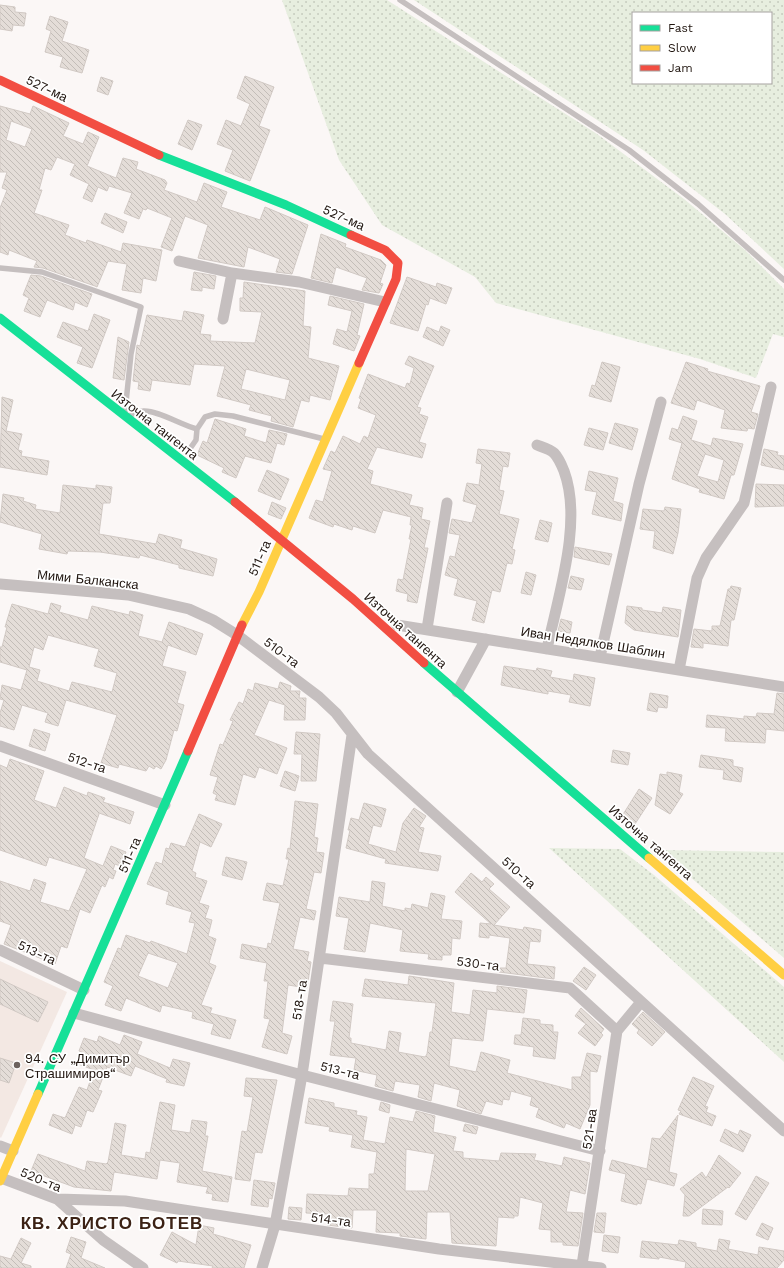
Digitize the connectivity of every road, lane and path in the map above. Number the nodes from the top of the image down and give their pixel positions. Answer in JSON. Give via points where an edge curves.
{"nodes":[{"id":1,"x":400,"y":0,"type":"edge"},
{"id":2,"x":0,"y":80,"type":"edge"},
{"id":3,"x":179,"y":261,"type":"dead end"},
{"id":4,"x":0,"y":268,"type":"edge"},
{"id":5,"x":232,"y":273,"type":"junction"},
{"id":6,"x":784,"y":280,"type":"edge"},
{"id":7,"x":385,"y":302,"type":"junction"},
{"id":8,"x":0,"y":318,"type":"edge"},
{"id":9,"x":223,"y":320,"type":"dead end"},
{"id":10,"x":771,"y":387,"type":"dead end"},
{"id":11,"x":661,"y":402,"type":"dead end"},
{"id":12,"x":124,"y":417,"type":"junction"},
{"id":13,"x":197,"y":429,"type":"junction"},
{"id":14,"x":325,"y":440,"type":"junction"},
{"id":15,"x":537,"y":445,"type":"dead end"},
{"id":16,"x":188,"y":453,"type":"dead end"},
{"id":17,"x":446,"y":503,"type":"dead end"},
{"id":18,"x":282,"y":540,"type":"junction"},
{"id":19,"x":0,"y":584,"type":"edge"},
{"id":20,"x":397,"y":625,"type":"dead end"},
{"id":21,"x":427,"y":629,"type":"junction"},
{"id":22,"x":237,"y":635,"type":"junction"},
{"id":23,"x":486,"y":638,"type":"junction"},
{"id":24,"x":547,"y":648,"type":"junction"},
{"id":25,"x":600,"y":657,"type":"junction"},
{"id":26,"x":679,"y":670,"type":"junction"},
{"id":27,"x":784,"y":687,"type":"edge"},
{"id":28,"x":457,"y":692,"type":"junction"},
{"id":29,"x":352,"y":735,"type":"junction"},
{"id":30,"x":0,"y":746,"type":"edge"},
{"id":31,"x":165,"y":804,"type":"junction"},
{"id":32,"x":0,"y":950,"type":"edge"},
{"id":33,"x":320,"y":958,"type":"junction"},
{"id":34,"x":784,"y":975,"type":"edge"},
{"id":35,"x":84,"y":990,"type":"junction"},
{"id":36,"x":641,"y":1002,"type":"junction"},
{"id":37,"x":74,"y":1013,"type":"junction"},
{"id":38,"x":617,"y":1031,"type":"junction"},
{"id":39,"x":302,"y":1075,"type":"junction"},
{"id":40,"x":784,"y":1131,"type":"edge"},
{"id":41,"x":0,"y":1146,"type":"edge"},
{"id":42,"x":13,"y":1151,"type":"junction"},
{"id":43,"x":600,"y":1151,"type":"junction"},
{"id":44,"x":1,"y":1179,"type":"edge"},
{"id":45,"x":57,"y":1199,"type":"junction"},
{"id":46,"x":276,"y":1225,"type":"junction"},
{"id":47,"x":581,"y":1267,"type":"edge"},
{"id":48,"x":143,"y":1268,"type":"edge"},
{"id":49,"x":262,"y":1268,"type":"edge"},
{"id":50,"x":601,"y":1268,"type":"edge"}],
"edges":[{"from":1,"to":6,"type":"lane","via":[[629,150],[698,204]]},
{"from":2,"to":7,"type":"street","name":"527-ма","via":[[165,158],[286,205],[385,250],[398,263],[396,279]]},
{"from":3,"to":5,"type":"street"},
{"from":4,"to":12,"type":"lane","via":[[42,272],[141,307],[131,354]]},
{"from":5,"to":7,"type":"street","via":[[300,282]]},
{"from":5,"to":9,"type":"street"},
{"from":7,"to":14,"type":"street","name":"527-ма"},
{"from":8,"to":12,"type":"street","name":"Източна тангента"},
{"from":10,"to":26,"type":"street","via":[[744,503],[706,558],[697,578]]},
{"from":11,"to":25,"type":"street","via":[[639,484]]},
{"from":12,"to":13,"type":"lane","via":[[143,411],[159,413]]},
{"from":12,"to":18,"type":"street","name":"Източна тангента"},
{"from":13,"to":14,"type":"lane","via":[[205,418],[215,414],[233,416]]},
{"from":13,"to":16,"type":"lane","via":[[196,440]]},
{"from":14,"to":18,"type":"street","name":"527-ма"},
{"from":15,"to":24,"type":"street","via":[[554,453],[562,467],[570,486],[572,520]]},
{"from":17,"to":21,"type":"street"},
{"from":18,"to":22,"type":"street","name":"511-та"},
{"from":18,"to":28,"type":"street","name":"Източна тангента","via":[[353,599]]},
{"from":19,"to":22,"type":"street","name":"Мими Балканска","via":[[128,595],[189,609]]},
{"from":20,"to":21,"type":"street","name":"Иван Недялков Шаблин"},
{"from":21,"to":23,"type":"street","name":"Иван Недялков Шаблин"},
{"from":22,"to":29,"type":"street","name":"510-та","via":[[319,697],[336,713]]},
{"from":22,"to":31,"type":"street","name":"511-та"},
{"from":23,"to":24,"type":"street","name":"Иван Недялков Шаблин"},
{"from":23,"to":28,"type":"street"},
{"from":24,"to":25,"type":"street","name":"Иван Недялков Шаблин"},
{"from":25,"to":26,"type":"street","name":"Иван Недялков Шаблин"},
{"from":26,"to":27,"type":"street","name":"Иван Недялков Шаблин"},
{"from":28,"to":34,"type":"street","name":"Източна тангента"},
{"from":29,"to":33,"type":"street","name":"518-та"},
{"from":29,"to":36,"type":"street","name":"510-та","via":[[368,754]]},
{"from":30,"to":31,"type":"street","name":"512-та"},
{"from":31,"to":35,"type":"street","name":"511-та"},
{"from":32,"to":35,"type":"street","name":"513-та"},
{"from":33,"to":38,"type":"street","name":"530-та","via":[[570,988]]},
{"from":33,"to":39,"type":"street","name":"518-та"},
{"from":35,"to":37,"type":"street","name":"511-та"},
{"from":36,"to":38,"type":"street"},
{"from":36,"to":40,"type":"street","name":"510-та"},
{"from":37,"to":39,"type":"street","name":"513-та"},
{"from":37,"to":42,"type":"street","name":"511-та"},
{"from":38,"to":43,"type":"street","name":"521-ва"},
{"from":39,"to":43,"type":"street","name":"513-та"},
{"from":39,"to":46,"type":"street","name":"518-та"},
{"from":41,"to":42,"type":"street"},
{"from":42,"to":44,"type":"street","name":"511-та"},
{"from":43,"to":47,"type":"street","name":"521-ва"},
{"from":44,"to":45,"type":"street","name":"520-та"},
{"from":45,"to":46,"type":"street","name":"514-та","via":[[125,1201]]},
{"from":45,"to":48,"type":"street","name":"520-та","via":[[103,1240]]},
{"from":46,"to":47,"type":"street","name":"514-та"},
{"from":46,"to":49,"type":"street","name":"518-та"},
{"from":47,"to":50,"type":"street","name":"514-та"}]}
